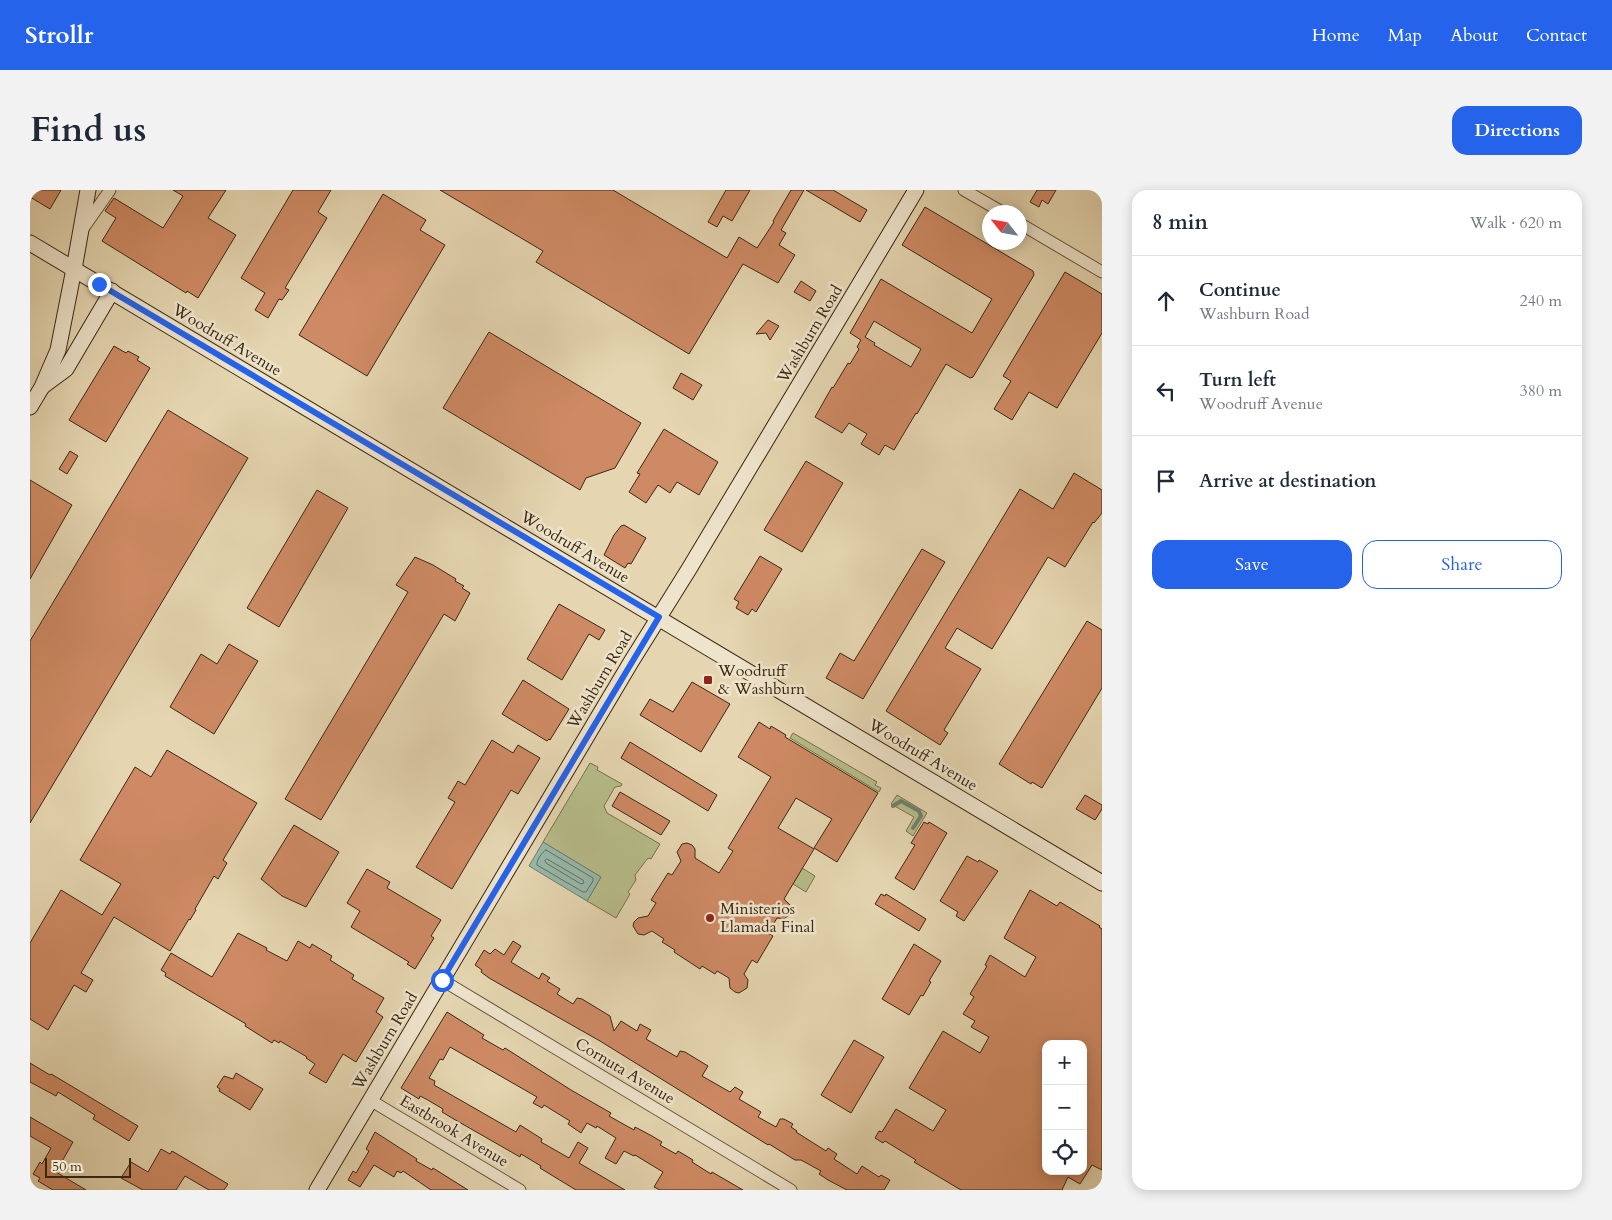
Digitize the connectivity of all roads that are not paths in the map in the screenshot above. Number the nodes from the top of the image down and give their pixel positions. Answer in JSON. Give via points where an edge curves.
{"nodes":[{"id":1,"x":88,"y":190,"type":"edge"},
{"id":2,"x":110,"y":190,"type":"edge"},
{"id":3,"x":916,"y":190,"type":"edge"},
{"id":4,"x":964,"y":190,"type":"edge"},
{"id":5,"x":990,"y":205,"type":"edge"},
{"id":6,"x":1027,"y":227,"type":"edge"},
{"id":7,"x":81,"y":231,"type":"junction"},
{"id":8,"x":30,"y":243,"type":"edge"},
{"id":9,"x":74,"y":269,"type":"junction"},
{"id":10,"x":1102,"y":272,"type":"edge"},
{"id":11,"x":112,"y":291,"type":"junction"},
{"id":12,"x":42,"y":387,"type":"junction"},
{"id":13,"x":30,"y":407,"type":"edge"},
{"id":14,"x":659,"y":617,"type":"junction"},
{"id":15,"x":1102,"y":883,"type":"edge"},
{"id":16,"x":442,"y":980,"type":"junction"},
{"id":17,"x":370,"y":1100,"type":"junction"},
{"id":18,"x":317,"y":1190,"type":"edge"},
{"id":19,"x":520,"y":1190,"type":"edge"},
{"id":20,"x":791,"y":1190,"type":"edge"}],
"edges":[{"from":1,"to":7,"type":"main road"},
{"from":2,"to":7,"type":"street"},
{"from":3,"to":14,"type":"main road","name":"Washburn Road"},
{"from":4,"to":5,"type":"street"},
{"from":6,"to":10,"type":"street"},
{"from":7,"to":9,"type":"main road"},
{"from":8,"to":9,"type":"main road","name":"Woodruff Avenue"},
{"from":9,"to":11,"type":"main road","name":"Woodruff Avenue"},
{"from":9,"to":12,"type":"main road","via":[[58,350]]},
{"from":11,"to":12,"type":"main road","via":[[66,369]]},
{"from":11,"to":14,"type":"main road","name":"Woodruff Avenue"},
{"from":12,"to":13,"type":"main road"},
{"from":14,"to":15,"type":"main road","name":"Woodruff Avenue"},
{"from":14,"to":16,"type":"main road","name":"Washburn Road"},
{"from":16,"to":17,"type":"main road","name":"Washburn Road"},
{"from":16,"to":20,"type":"street","name":"Cornuta Avenue"},
{"from":17,"to":18,"type":"main road","name":"Washburn Road"},
{"from":17,"to":19,"type":"street","name":"Eastbrook Avenue"}]}
